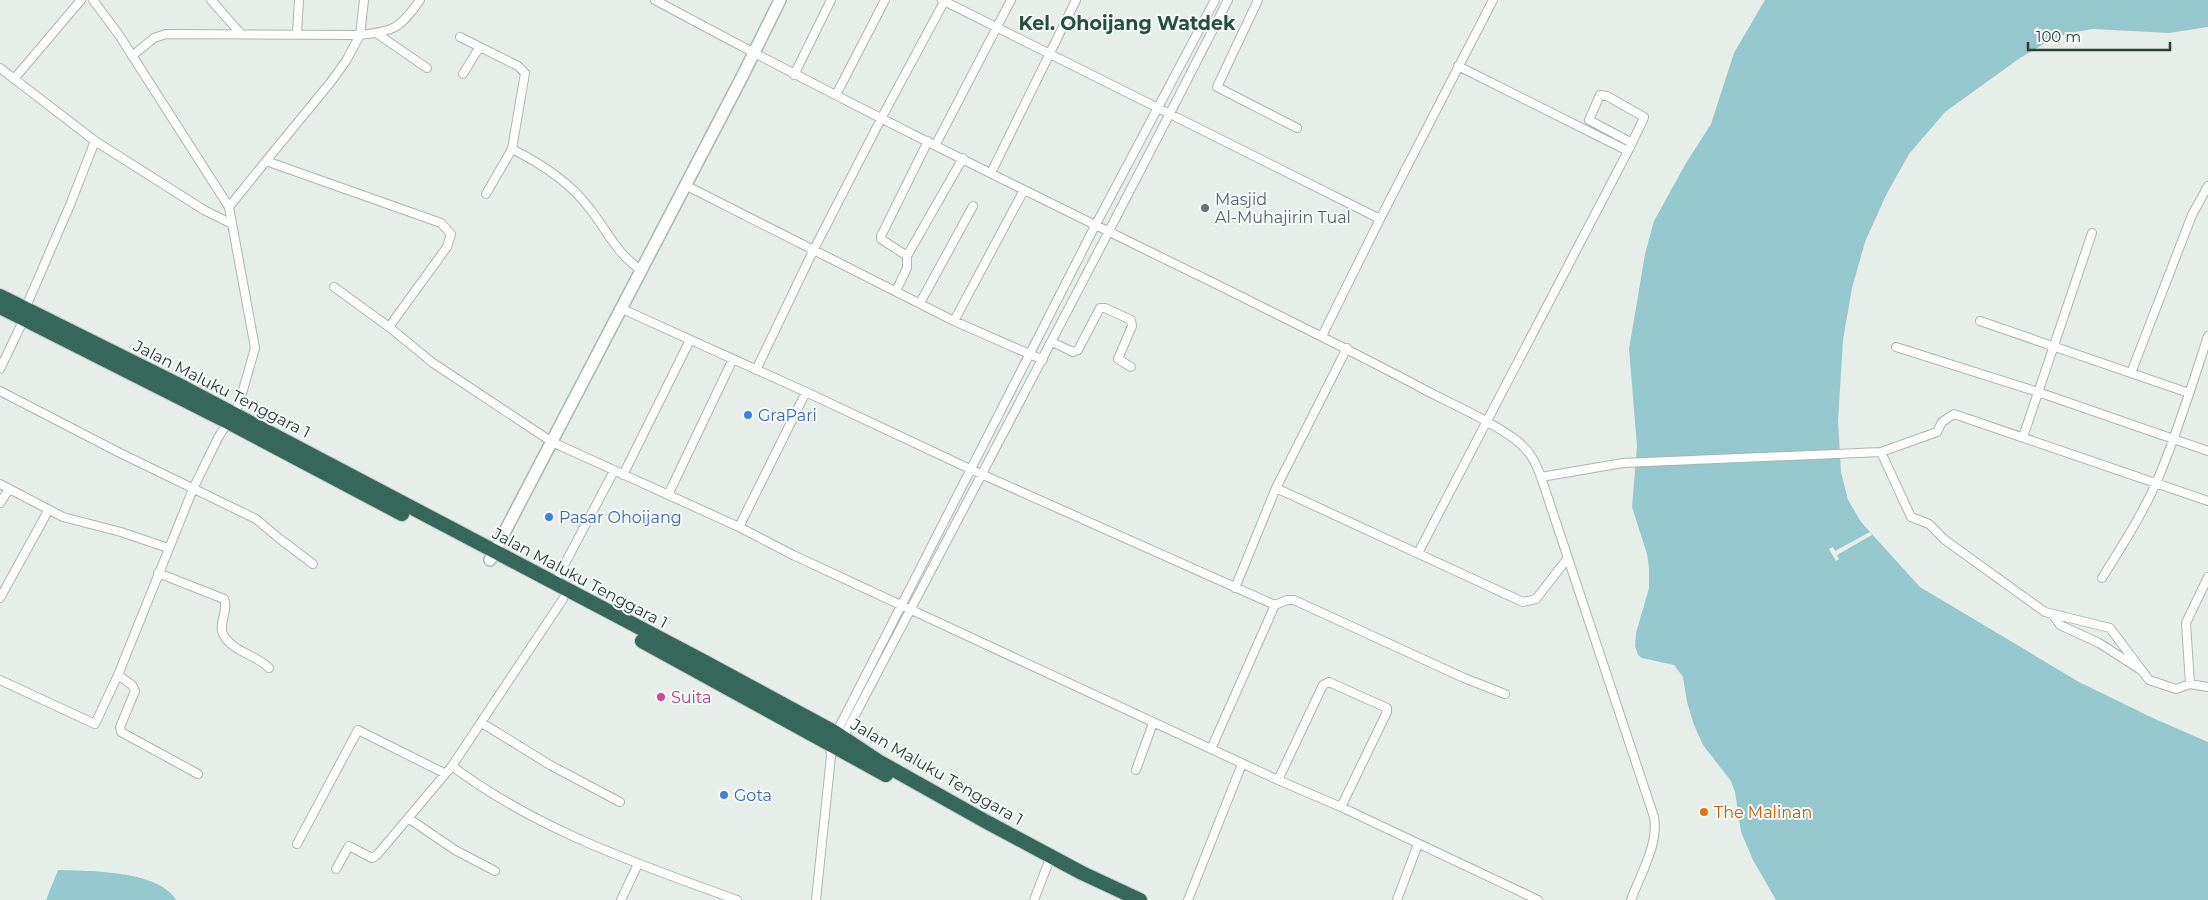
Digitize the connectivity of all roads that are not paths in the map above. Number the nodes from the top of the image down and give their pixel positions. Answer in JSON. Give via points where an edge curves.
{"nodes":[{"id":1,"x":81,"y":0,"type":"edge"},
{"id":2,"x":93,"y":0,"type":"edge"},
{"id":3,"x":211,"y":0,"type":"edge"},
{"id":4,"x":299,"y":0,"type":"edge"},
{"id":5,"x":364,"y":0,"type":"edge"},
{"id":6,"x":420,"y":0,"type":"edge"},
{"id":7,"x":655,"y":0,"type":"edge"},
{"id":8,"x":780,"y":0,"type":"edge"},
{"id":9,"x":831,"y":0,"type":"edge"},
{"id":10,"x":886,"y":0,"type":"edge"},
{"id":11,"x":944,"y":0,"type":"edge"},
{"id":12,"x":1011,"y":0,"type":"edge"},
{"id":13,"x":1076,"y":0,"type":"edge"},
{"id":14,"x":1215,"y":0,"type":"edge"},
{"id":15,"x":1228,"y":0,"type":"edge"},
{"id":16,"x":1258,"y":0,"type":"edge"},
{"id":17,"x":1493,"y":0,"type":"edge"},
{"id":18,"x":996,"y":28,"type":"junction"},
{"id":19,"x":376,"y":33,"type":"junction"},
{"id":20,"x":241,"y":34,"type":"junction"},
{"id":21,"x":297,"y":34,"type":"junction"},
{"id":22,"x":360,"y":35,"type":"junction"},
{"id":23,"x":460,"y":37,"type":"dead end"},
{"id":24,"x":479,"y":48,"type":"junction"},
{"id":25,"x":1050,"y":53,"type":"junction"},
{"id":26,"x":754,"y":54,"type":"junction"},
{"id":27,"x":132,"y":56,"type":"junction"},
{"id":28,"x":1458,"y":66,"type":"junction"},
{"id":29,"x":0,"y":68,"type":"edge"},
{"id":30,"x":427,"y":68,"type":"dead end"},
{"id":31,"x":463,"y":74,"type":"dead end"},
{"id":32,"x":794,"y":75,"type":"junction"},
{"id":33,"x":14,"y":79,"type":"junction"},
{"id":34,"x":836,"y":96,"type":"junction"},
{"id":35,"x":1157,"y":108,"type":"junction"},
{"id":36,"x":1169,"y":115,"type":"junction"},
{"id":37,"x":882,"y":117,"type":"junction"},
{"id":38,"x":1297,"y":128,"type":"dead end"},
{"id":39,"x":928,"y":140,"type":"junction"},
{"id":40,"x":95,"y":141,"type":"junction"},
{"id":41,"x":1632,"y":143,"type":"junction"},
{"id":42,"x":936,"y":144,"type":"junction"},
{"id":43,"x":512,"y":149,"type":"junction"},
{"id":44,"x":1628,"y":151,"type":"junction"},
{"id":45,"x":963,"y":158,"type":"junction"},
{"id":46,"x":266,"y":161,"type":"junction"},
{"id":47,"x":991,"y":173,"type":"junction"},
{"id":48,"x":685,"y":185,"type":"junction"},
{"id":49,"x":2208,"y":186,"type":"edge"},
{"id":50,"x":1024,"y":190,"type":"junction"},
{"id":51,"x":486,"y":194,"type":"dead end"},
{"id":52,"x":972,"y":206,"type":"dead end"},
{"id":53,"x":229,"y":207,"type":"junction"},
{"id":54,"x":1380,"y":219,"type":"junction"},
{"id":55,"x":232,"y":224,"type":"junction"},
{"id":56,"x":1095,"y":226,"type":"junction"},
{"id":57,"x":1109,"y":232,"type":"junction"},
{"id":58,"x":2092,"y":232,"type":"dead end"},
{"id":59,"x":813,"y":251,"type":"junction"},
{"id":60,"x":906,"y":256,"type":"junction"},
{"id":61,"x":641,"y":270,"type":"junction"},
{"id":62,"x":334,"y":287,"type":"dead end"},
{"id":63,"x":896,"y":291,"type":"junction"},
{"id":64,"x":0,"y":296,"type":"edge"},
{"id":65,"x":920,"y":304,"type":"junction"},
{"id":66,"x":0,"y":307,"type":"edge"},
{"id":67,"x":620,"y":308,"type":"junction"},
{"id":68,"x":24,"y":314,"type":"junction"},
{"id":69,"x":954,"y":321,"type":"junction"},
{"id":70,"x":1980,"y":321,"type":"dead end"},
{"id":71,"x":390,"y":327,"type":"junction"},
{"id":72,"x":1322,"y":336,"type":"junction"},
{"id":73,"x":2208,"y":336,"type":"edge"},
{"id":74,"x":690,"y":340,"type":"junction"},
{"id":75,"x":1052,"y":342,"type":"junction"},
{"id":76,"x":1896,"y":347,"type":"dead end"},
{"id":77,"x":2053,"y":347,"type":"junction"},
{"id":78,"x":1346,"y":348,"type":"junction"},
{"id":79,"x":1031,"y":355,"type":"junction"},
{"id":80,"x":733,"y":359,"type":"junction"},
{"id":81,"x":1043,"y":360,"type":"junction"},
{"id":82,"x":1131,"y":367,"type":"dead end"},
{"id":83,"x":0,"y":370,"type":"edge"},
{"id":84,"x":756,"y":370,"type":"junction"},
{"id":85,"x":2131,"y":373,"type":"junction"},
{"id":86,"x":0,"y":391,"type":"edge"},
{"id":87,"x":806,"y":392,"type":"junction"},
{"id":88,"x":2038,"y":392,"type":"junction"},
{"id":89,"x":2189,"y":393,"type":"junction"},
{"id":90,"x":231,"y":418,"type":"junction"},
{"id":91,"x":1487,"y":423,"type":"junction"},
{"id":92,"x":2023,"y":436,"type":"junction"},
{"id":93,"x":2174,"y":439,"type":"junction"},
{"id":94,"x":552,"y":442,"type":"junction"},
{"id":95,"x":2208,"y":451,"type":"edge"},
{"id":96,"x":1881,"y":452,"type":"junction"},
{"id":97,"x":970,"y":469,"type":"junction"},
{"id":98,"x":614,"y":471,"type":"junction"},
{"id":99,"x":981,"y":474,"type":"junction"},
{"id":100,"x":623,"y":475,"type":"junction"},
{"id":101,"x":1541,"y":477,"type":"junction"},
{"id":102,"x":2156,"y":483,"type":"junction"},
{"id":103,"x":0,"y":484,"type":"edge"},
{"id":104,"x":1276,"y":488,"type":"junction"},
{"id":105,"x":9,"y":489,"type":"junction"},
{"id":106,"x":193,"y":489,"type":"junction"},
{"id":107,"x":668,"y":495,"type":"junction"},
{"id":108,"x":2208,"y":501,"type":"edge"},
{"id":109,"x":0,"y":503,"type":"edge"},
{"id":110,"x":48,"y":511,"type":"junction"},
{"id":111,"x":739,"y":527,"type":"junction"},
{"id":112,"x":168,"y":548,"type":"junction"},
{"id":113,"x":1418,"y":553,"type":"junction"},
{"id":114,"x":492,"y":556,"type":"junction"},
{"id":115,"x":1567,"y":559,"type":"junction"},
{"id":116,"x":313,"y":564,"type":"dead end"},
{"id":117,"x":158,"y":573,"type":"junction"},
{"id":118,"x":2208,"y":577,"type":"edge"},
{"id":119,"x":2102,"y":578,"type":"dead end"},
{"id":120,"x":554,"y":584,"type":"junction"},
{"id":121,"x":1234,"y":588,"type":"junction"},
{"id":122,"x":0,"y":598,"type":"edge"},
{"id":123,"x":563,"y":599,"type":"junction"},
{"id":124,"x":1275,"y":605,"type":"junction"},
{"id":125,"x":901,"y":606,"type":"junction"},
{"id":126,"x":910,"y":610,"type":"junction"},
{"id":127,"x":2052,"y":615,"type":"junction"},
{"id":128,"x":270,"y":668,"type":"dead end"},
{"id":129,"x":2143,"y":671,"type":"junction"},
{"id":130,"x":118,"y":675,"type":"junction"},
{"id":131,"x":0,"y":680,"type":"edge"},
{"id":132,"x":2190,"y":684,"type":"junction"},
{"id":133,"x":2208,"y":687,"type":"edge"},
{"id":134,"x":1505,"y":694,"type":"dead end"},
{"id":135,"x":482,"y":723,"type":"junction"},
{"id":136,"x":1153,"y":723,"type":"junction"},
{"id":137,"x":835,"y":744,"type":"junction"},
{"id":138,"x":1211,"y":749,"type":"junction"},
{"id":139,"x":1242,"y":764,"type":"junction"},
{"id":140,"x":452,"y":766,"type":"junction"},
{"id":141,"x":1136,"y":770,"type":"dead end"},
{"id":142,"x":198,"y":774,"type":"dead end"},
{"id":143,"x":444,"y":774,"type":"junction"},
{"id":144,"x":1278,"y":780,"type":"junction"},
{"id":145,"x":620,"y":802,"type":"dead end"},
{"id":146,"x":1342,"y":806,"type":"junction"},
{"id":147,"x":408,"y":818,"type":"junction"},
{"id":148,"x":297,"y":844,"type":"dead end"},
{"id":149,"x":1418,"y":844,"type":"junction"},
{"id":150,"x":1049,"y":860,"type":"junction"},
{"id":151,"x":638,"y":864,"type":"junction"},
{"id":152,"x":336,"y":869,"type":"dead end"},
{"id":153,"x":495,"y":872,"type":"dead end"},
{"id":154,"x":621,"y":900,"type":"edge"},
{"id":155,"x":737,"y":900,"type":"edge"},
{"id":156,"x":816,"y":900,"type":"edge"},
{"id":157,"x":1034,"y":900,"type":"edge"},
{"id":158,"x":1118,"y":900,"type":"edge"},
{"id":159,"x":1140,"y":900,"type":"edge"},
{"id":160,"x":1188,"y":900,"type":"edge"},
{"id":161,"x":1397,"y":900,"type":"edge"},
{"id":162,"x":1538,"y":900,"type":"edge"},
{"id":163,"x":1631,"y":900,"type":"edge"}],
"edges":[{"from":1,"to":33,"type":"street"},
{"from":2,"to":27,"type":"street"},
{"from":3,"to":20,"type":"street"},
{"from":4,"to":21,"type":"street"},
{"from":5,"to":22,"type":"street"},
{"from":6,"to":19,"type":"street","via":[[394,30]]},
{"from":7,"to":26,"type":"street"},
{"from":8,"to":26,"type":"street"},
{"from":9,"to":32,"type":"street"},
{"from":10,"to":34,"type":"street"},
{"from":11,"to":18,"type":"street"},
{"from":11,"to":37,"type":"street"},
{"from":12,"to":18,"type":"street"},
{"from":13,"to":25,"type":"street"},
{"from":14,"to":35,"type":"street"},
{"from":15,"to":36,"type":"street"},
{"from":16,"to":38,"type":"street","via":[[1217,87]]},
{"from":17,"to":28,"type":"street"},
{"from":18,"to":25,"type":"street"},
{"from":18,"to":42,"type":"street"},
{"from":19,"to":22,"type":"street"},
{"from":19,"to":30,"type":"street"},
{"from":20,"to":21,"type":"street"},
{"from":20,"to":27,"type":"street","via":[[162,35]]},
{"from":21,"to":22,"type":"street"},
{"from":22,"to":46,"type":"street","via":[[330,83]]},
{"from":23,"to":24,"type":"street"},
{"from":24,"to":31,"type":"street"},
{"from":24,"to":43,"type":"street","via":[[524,72]]},
{"from":25,"to":35,"type":"street"},
{"from":25,"to":47,"type":"street"},
{"from":26,"to":32,"type":"street"},
{"from":26,"to":48,"type":"street"},
{"from":27,"to":53,"type":"street"},
{"from":28,"to":44,"type":"street"},
{"from":28,"to":54,"type":"street"},
{"from":29,"to":33,"type":"street"},
{"from":32,"to":34,"type":"street"},
{"from":33,"to":40,"type":"street"},
{"from":34,"to":37,"type":"street"},
{"from":35,"to":36,"type":"street"},
{"from":35,"to":56,"type":"street"},
{"from":36,"to":54,"type":"street"},
{"from":36,"to":57,"type":"street"},
{"from":37,"to":39,"type":"street"},
{"from":37,"to":59,"type":"street"},
{"from":39,"to":42,"type":"street"},
{"from":39,"to":60,"type":"street","via":[[880,236],[888,246]]},
{"from":40,"to":55,"type":"street","via":[[204,210]]},
{"from":40,"to":68,"type":"street"},
{"from":41,"to":41,"type":"street","via":[[1644,117],[1606,96],[1600,96],[1588,120]]},
{"from":41,"to":44,"type":"street"},
{"from":42,"to":45,"type":"street"},
{"from":43,"to":51,"type":"street"},
{"from":43,"to":61,"type":"street","via":[[545,168],[581,198],[626,260]]},
{"from":44,"to":91,"type":"street"},
{"from":45,"to":47,"type":"street"},
{"from":45,"to":60,"type":"street"},
{"from":46,"to":53,"type":"street"},
{"from":46,"to":71,"type":"street","via":[[441,223],[448,229],[451,234],[447,247]]},
{"from":47,"to":50,"type":"street"},
{"from":48,"to":59,"type":"street"},
{"from":48,"to":61,"type":"street"},
{"from":49,"to":85,"type":"street","via":[[2192,214]]},
{"from":50,"to":56,"type":"street"},
{"from":50,"to":69,"type":"street"},
{"from":52,"to":65,"type":"street"},
{"from":53,"to":55,"type":"street"},
{"from":54,"to":72,"type":"street"},
{"from":55,"to":90,"type":"street","via":[[255,348],[239,404]]},
{"from":56,"to":57,"type":"street"},
{"from":56,"to":79,"type":"street"},
{"from":57,"to":72,"type":"street"},
{"from":57,"to":75,"type":"street"},
{"from":58,"to":77,"type":"street"},
{"from":59,"to":63,"type":"street"},
{"from":59,"to":84,"type":"street"},
{"from":60,"to":63,"type":"street","via":[[907,268]]},
{"from":61,"to":67,"type":"street"},
{"from":62,"to":71,"type":"street"},
{"from":63,"to":65,"type":"street"},
{"from":64,"to":68,"type":"highway","name":"Jalan Maluku Tenggara 1"},
{"from":65,"to":69,"type":"street"},
{"from":66,"to":68,"type":"highway","name":"Jalan Maluku Tenggara 1"},
{"from":67,"to":74,"type":"street"},
{"from":67,"to":94,"type":"street"},
{"from":68,"to":83,"type":"street"},
{"from":68,"to":90,"type":"highway","name":"Jalan Maluku Tenggara 1","via":[[170,381]]},
{"from":69,"to":79,"type":"street"},
{"from":70,"to":77,"type":"street"},
{"from":71,"to":94,"type":"street","via":[[433,363]]},
{"from":72,"to":78,"type":"street"},
{"from":73,"to":89,"type":"street"},
{"from":74,"to":80,"type":"street"},
{"from":74,"to":100,"type":"street"},
{"from":75,"to":81,"type":"street"},
{"from":75,"to":82,"type":"street","via":[[1073,352],[1078,350],[1100,308],[1105,308],[1131,320],[1132,326],[1118,360]]},
{"from":76,"to":88,"type":"street"},
{"from":77,"to":85,"type":"street"},
{"from":77,"to":88,"type":"street"},
{"from":78,"to":91,"type":"street"},
{"from":78,"to":104,"type":"street"},
{"from":79,"to":81,"type":"street"},
{"from":79,"to":97,"type":"street"},
{"from":80,"to":84,"type":"street"},
{"from":80,"to":107,"type":"street"},
{"from":81,"to":99,"type":"street"},
{"from":84,"to":87,"type":"street"},
{"from":85,"to":89,"type":"street"},
{"from":86,"to":106,"type":"street"},
{"from":87,"to":97,"type":"street"},
{"from":87,"to":111,"type":"street"},
{"from":88,"to":92,"type":"street"},
{"from":88,"to":93,"type":"street"},
{"from":89,"to":93,"type":"street"},
{"from":90,"to":106,"type":"street"},
{"from":90,"to":114,"type":"highway","name":"Jalan Maluku Tenggara 1"},
{"from":91,"to":101,"type":"street","via":[[1528,451]]},
{"from":91,"to":113,"type":"street"},
{"from":92,"to":96,"type":"street","via":[[1952,414],[1942,422],[1938,432]]},
{"from":92,"to":102,"type":"street"},
{"from":93,"to":95,"type":"street"},
{"from":93,"to":102,"type":"street"},
{"from":94,"to":98,"type":"street"},
{"from":94,"to":114,"type":"street"},
{"from":96,"to":101,"type":"street","via":[[1623,464]]},
{"from":96,"to":127,"type":"street","via":[[1911,517],[1930,524],[1945,540]]},
{"from":97,"to":99,"type":"street"},
{"from":97,"to":125,"type":"street"},
{"from":98,"to":100,"type":"street"},
{"from":98,"to":120,"type":"street"},
{"from":99,"to":121,"type":"street"},
{"from":99,"to":126,"type":"street"},
{"from":100,"to":107,"type":"street"},
{"from":101,"to":115,"type":"street"},
{"from":102,"to":108,"type":"street"},
{"from":102,"to":119,"type":"street","via":[[2134,528]]},
{"from":103,"to":105,"type":"street"},
{"from":104,"to":113,"type":"street"},
{"from":104,"to":121,"type":"street"},
{"from":105,"to":109,"type":"street"},
{"from":105,"to":110,"type":"street"},
{"from":106,"to":112,"type":"street"},
{"from":106,"to":116,"type":"street","via":[[256,518]]},
{"from":107,"to":111,"type":"street"},
{"from":110,"to":112,"type":"street"},
{"from":110,"to":122,"type":"street"},
{"from":111,"to":125,"type":"street"},
{"from":112,"to":117,"type":"street"},
{"from":113,"to":115,"type":"street","via":[[1523,602],[1536,599]]},
{"from":114,"to":120,"type":"highway","name":"Jalan Maluku Tenggara 1"},
{"from":114,"to":123,"type":"highway","name":"Jalan Maluku Tenggara 1"},
{"from":115,"to":163,"type":"street","via":[[1654,817],[1656,831]]},
{"from":117,"to":128,"type":"street","via":[[224,599],[223,635]]},
{"from":117,"to":130,"type":"street"},
{"from":118,"to":132,"type":"street","via":[[2186,623]]},
{"from":120,"to":137,"type":"highway","name":"Jalan Maluku Tenggara 1"},
{"from":121,"to":124,"type":"street"},
{"from":123,"to":135,"type":"street"},
{"from":123,"to":137,"type":"highway","name":"Jalan Maluku Tenggara 1"},
{"from":124,"to":134,"type":"street","via":[[1294,600]]},
{"from":124,"to":138,"type":"street"},
{"from":125,"to":126,"type":"street"},
{"from":125,"to":137,"type":"street"},
{"from":126,"to":136,"type":"street"},
{"from":126,"to":137,"type":"street"},
{"from":127,"to":129,"type":"street","via":[[2060,625],[2099,643]]},
{"from":127,"to":129,"type":"street","via":[[2110,628]]},
{"from":129,"to":132,"type":"street","via":[[2149,680],[2176,689]]},
{"from":130,"to":131,"type":"street","via":[[95,724]]},
{"from":130,"to":142,"type":"street","via":[[135,691],[120,727],[121,732]]},
{"from":132,"to":133,"type":"street"},
{"from":135,"to":140,"type":"street"},
{"from":135,"to":145,"type":"street","via":[[550,765]]},
{"from":136,"to":138,"type":"street"},
{"from":136,"to":141,"type":"street"},
{"from":137,"to":150,"type":"highway","name":"Jalan Maluku Tenggara 1","via":[[887,766]]},
{"from":137,"to":156,"type":"street"},
{"from":138,"to":139,"type":"street"},
{"from":139,"to":144,"type":"street"},
{"from":139,"to":160,"type":"street"},
{"from":140,"to":143,"type":"street"},
{"from":140,"to":151,"type":"street","via":[[506,803]]},
{"from":143,"to":147,"type":"street"},
{"from":143,"to":148,"type":"street","via":[[358,730]]},
{"from":144,"to":146,"type":"street"},
{"from":144,"to":146,"type":"street","via":[[1323,685],[1329,682],[1387,708]]},
{"from":146,"to":149,"type":"street"},
{"from":147,"to":152,"type":"street","via":[[376,857],[349,846]]},
{"from":147,"to":153,"type":"street"},
{"from":149,"to":161,"type":"street"},
{"from":149,"to":162,"type":"street"},
{"from":150,"to":157,"type":"street"},
{"from":150,"to":158,"type":"highway","name":"Jalan Maluku Tenggara 1"},
{"from":150,"to":159,"type":"highway","name":"Jalan Maluku Tenggara 1"},
{"from":151,"to":154,"type":"street"},
{"from":151,"to":155,"type":"street"}]}
